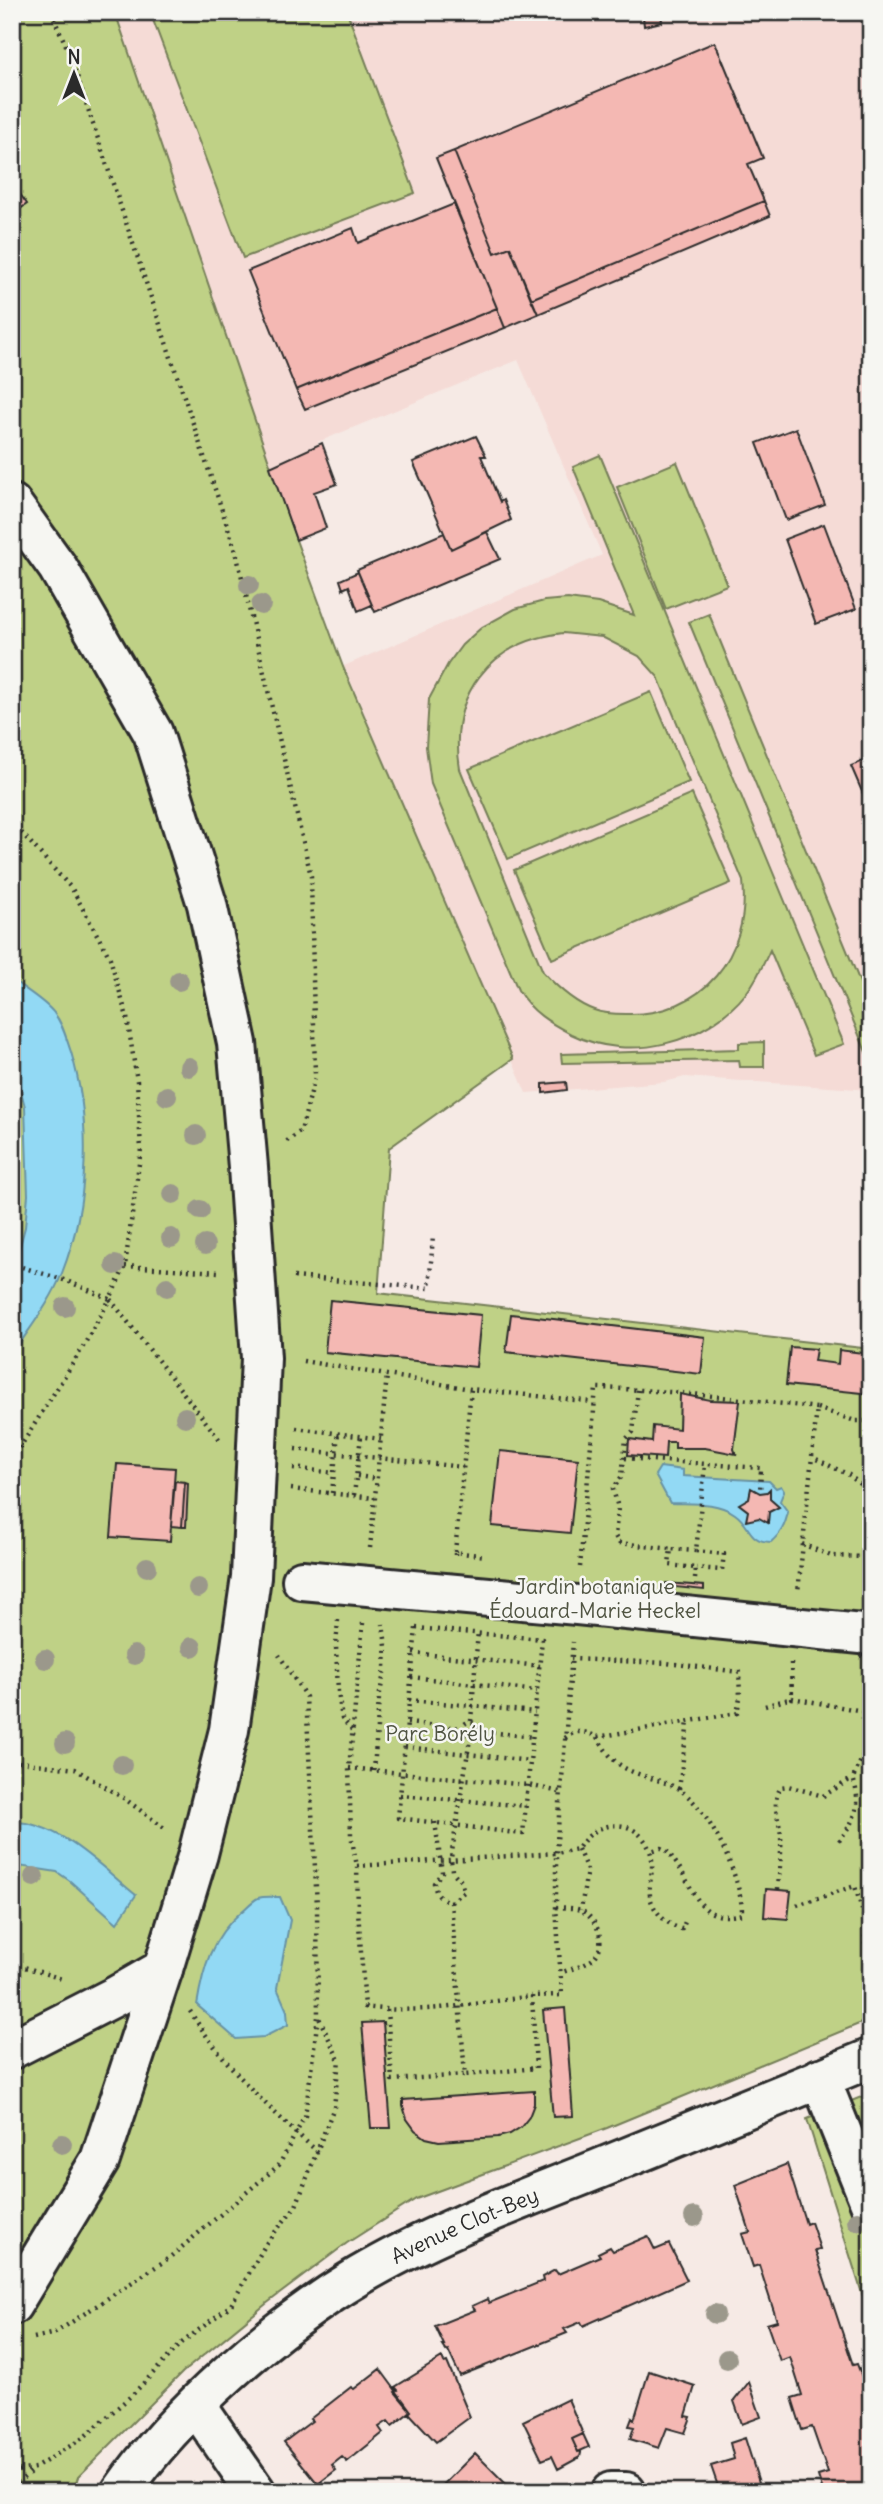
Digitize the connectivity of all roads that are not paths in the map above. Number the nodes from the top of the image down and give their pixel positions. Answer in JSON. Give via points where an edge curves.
{"nodes":[{"id":1,"x":12,"y":504,"type":"edge"},
{"id":2,"x":302,"y":1580,"type":"dead end"},
{"id":3,"x":871,"y":1635,"type":"edge"},
{"id":4,"x":163,"y":1969,"type":"junction"},
{"id":5,"x":12,"y":2049,"type":"edge"},
{"id":6,"x":871,"y":2058,"type":"edge"},
{"id":7,"x":820,"y":2078,"type":"junction"},
{"id":8,"x":871,"y":2205,"type":"edge"},
{"id":9,"x":18,"y":2323,"type":"edge"},
{"id":10,"x":196,"y":2405,"type":"junction"},
{"id":11,"x":121,"y":2492,"type":"edge"},
{"id":12,"x":256,"y":2492,"type":"edge"},
{"id":13,"x":611,"y":2492,"type":"edge"},
{"id":14,"x":626,"y":2492,"type":"edge"}],
"edges":[{"from":1,"to":4,"type":"street","via":[[58,568],[153,733],[207,904],[237,1043],[273,1488],[251,1577],[229,1730]]},
{"from":2,"to":3,"type":"street"},
{"from":4,"to":5,"type":"street"},
{"from":4,"to":9,"type":"street","via":[[100,2160]]},
{"from":6,"to":7,"type":"street","name":"Avenue Clot-Bey"},
{"from":7,"to":8,"type":"street"},
{"from":7,"to":10,"type":"street","name":"Avenue Clot-Bey","via":[[466,2223],[361,2275],[274,2336]]},
{"from":10,"to":11,"type":"street","name":"Avenue Clot-Bey"},
{"from":10,"to":12,"type":"street"},
{"from":13,"to":14,"type":"street"}]}
